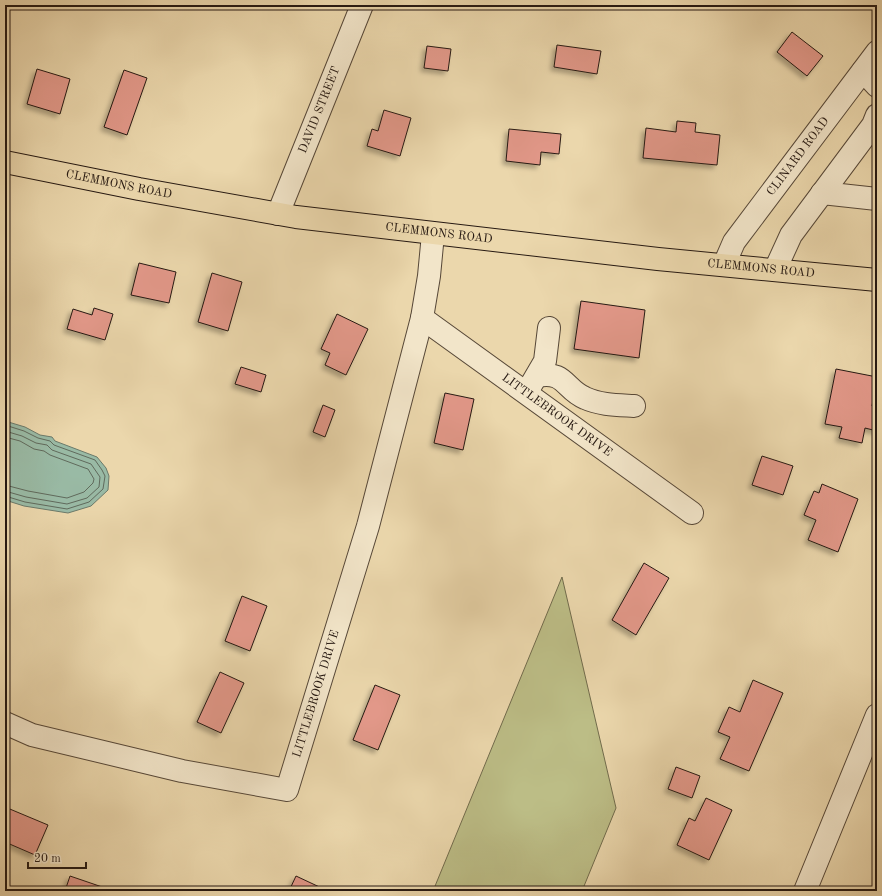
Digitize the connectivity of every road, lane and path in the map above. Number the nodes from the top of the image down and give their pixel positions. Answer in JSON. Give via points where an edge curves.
{"nodes":[{"id":1,"x":362,"y":5,"type":"edge"},
{"id":2,"x":877,"y":52,"type":"edge"},
{"id":3,"x":870,"y":79,"type":"edge"},
{"id":4,"x":877,"y":115,"type":"edge"},
{"id":5,"x":5,"y":162,"type":"edge"},
{"id":6,"x":822,"y":193,"type":"junction"},
{"id":7,"x":877,"y":199,"type":"edge"},
{"id":8,"x":278,"y":214,"type":"junction"},
{"id":9,"x":433,"y":234,"type":"junction"},
{"id":10,"x":724,"y":265,"type":"junction"},
{"id":11,"x":775,"y":270,"type":"junction"},
{"id":12,"x":877,"y":280,"type":"edge"},
{"id":13,"x":422,"y":318,"type":"junction"},
{"id":14,"x":549,"y":328,"type":"dead end"},
{"id":15,"x":531,"y":384,"type":"junction"},
{"id":16,"x":634,"y":406,"type":"dead end"},
{"id":17,"x":692,"y":513,"type":"dead end"},
{"id":18,"x":877,"y":715,"type":"edge"},
{"id":19,"x":5,"y":723,"type":"edge"},
{"id":20,"x":805,"y":891,"type":"edge"}],
"edges":[{"from":1,"to":8,"type":"street","name":"DAVID STREET"},
{"from":2,"to":3,"type":"street","name":"CLINARD ROAD"},
{"from":3,"to":10,"type":"street","name":"CLINARD ROAD","via":[[734,242]]},
{"from":4,"to":6,"type":"street","via":[[873,125]]},
{"from":5,"to":8,"type":"main road","name":"CLEMMONS ROAD"},
{"from":6,"to":7,"type":"street"},
{"from":6,"to":11,"type":"street","via":[[791,235]]},
{"from":8,"to":9,"type":"main road","name":"CLEMMONS ROAD"},
{"from":9,"to":10,"type":"main road","name":"CLEMMONS ROAD"},
{"from":9,"to":13,"type":"street","name":"LITTLEBROOK DRIVE"},
{"from":10,"to":11,"type":"main road","name":"CLEMMONS ROAD"},
{"from":11,"to":12,"type":"main road","name":"CLEMMONS ROAD"},
{"from":13,"to":15,"type":"street","name":"LITTLEBROOK DRIVE"},
{"from":13,"to":19,"type":"street","name":"LITTLEBROOK DRIVE","via":[[368,526],[287,790],[182,771],[32,735]]},
{"from":14,"to":15,"type":"street","via":[[545,361]]},
{"from":15,"to":16,"type":"street","via":[[547,374],[560,378],[584,398],[600,403]]},
{"from":15,"to":17,"type":"street","name":"LITTLEBROOK DRIVE"},
{"from":18,"to":20,"type":"street"}]}
